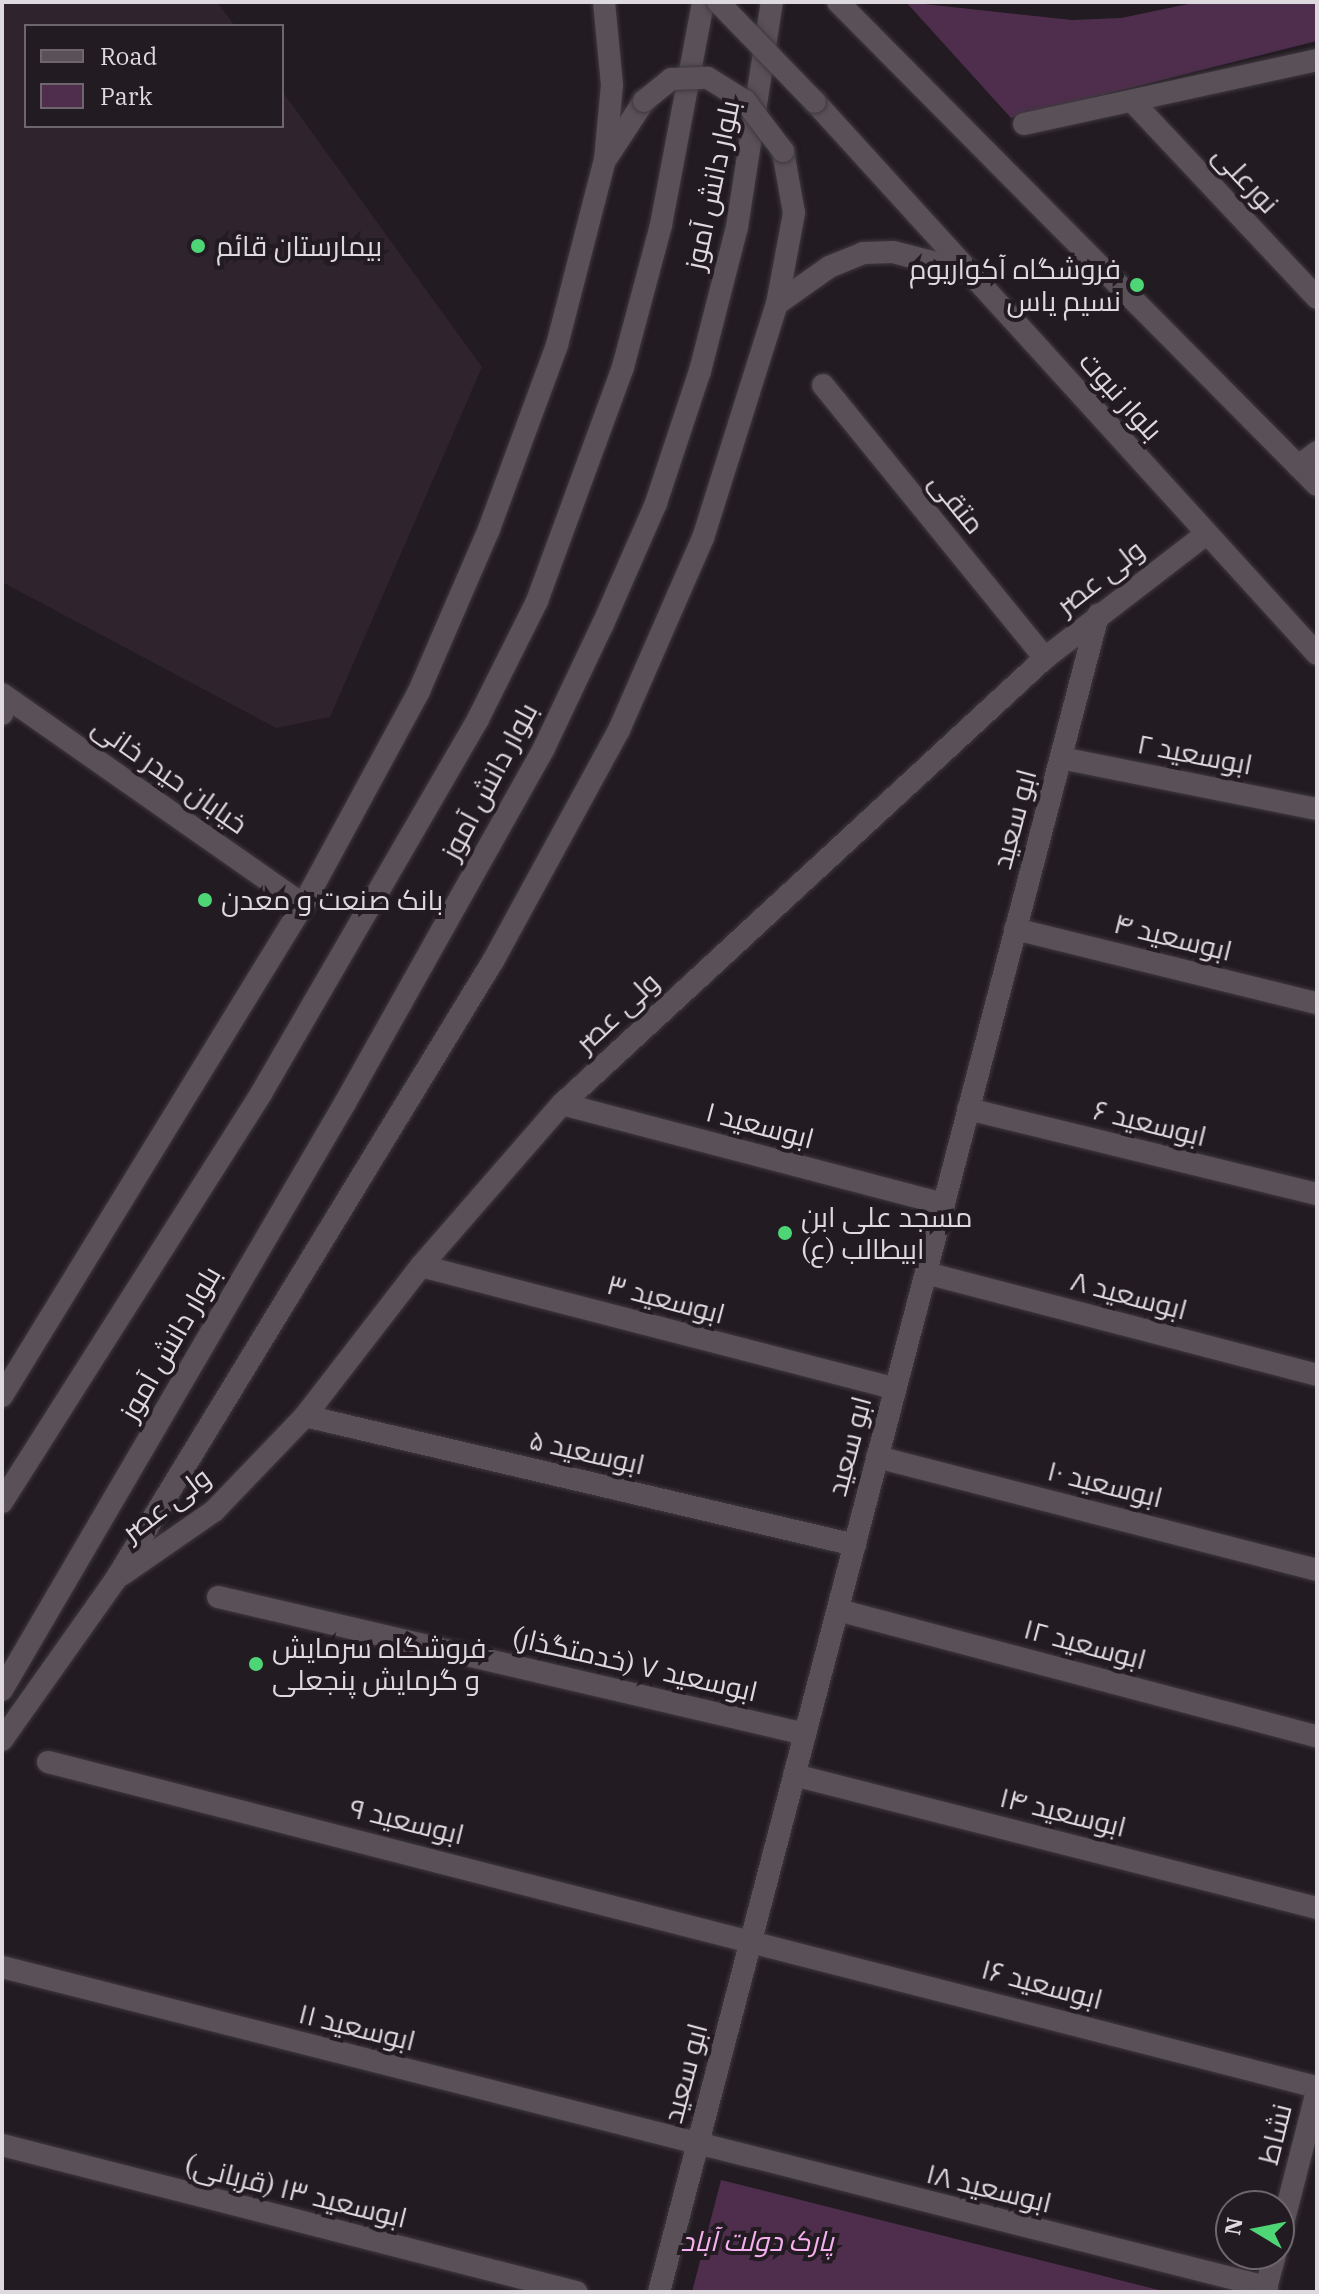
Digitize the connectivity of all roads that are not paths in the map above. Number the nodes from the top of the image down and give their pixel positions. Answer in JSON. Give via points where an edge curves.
{"nodes":[{"id":1,"x":604,"y":2,"type":"edge"},
{"id":2,"x":703,"y":2,"type":"edge"},
{"id":3,"x":718,"y":2,"type":"edge"},
{"id":4,"x":772,"y":2,"type":"edge"},
{"id":5,"x":839,"y":2,"type":"edge"},
{"id":6,"x":1317,"y":60,"type":"edge"},
{"id":7,"x":1132,"y":101,"type":"junction"},
{"id":8,"x":1024,"y":124,"type":"dead end"},
{"id":9,"x":605,"y":160,"type":"junction"},
{"id":10,"x":968,"y":272,"type":"junction"},
{"id":11,"x":1317,"y":298,"type":"edge"},
{"id":12,"x":777,"y":304,"type":"junction"},
{"id":13,"x":823,"y":385,"type":"dead end"},
{"id":14,"x":1317,"y":452,"type":"edge"},
{"id":15,"x":1298,"y":466,"type":"junction"},
{"id":16,"x":1317,"y":485,"type":"edge"},
{"id":17,"x":1206,"y":534,"type":"junction"},
{"id":18,"x":1098,"y":615,"type":"junction"},
{"id":19,"x":1317,"y":654,"type":"edge"},
{"id":20,"x":1045,"y":658,"type":"junction"},
{"id":21,"x":3,"y":702,"type":"edge"},
{"id":22,"x":1061,"y":758,"type":"junction"},
{"id":23,"x":1317,"y":809,"type":"edge"},
{"id":24,"x":303,"y":905,"type":"junction"},
{"id":25,"x":1015,"y":929,"type":"junction"},
{"id":26,"x":1317,"y":1003,"type":"edge"},
{"id":27,"x":562,"y":1104,"type":"junction"},
{"id":28,"x":968,"y":1109,"type":"junction"},
{"id":29,"x":1317,"y":1194,"type":"edge"},
{"id":30,"x":944,"y":1204,"type":"junction"},
{"id":31,"x":421,"y":1266,"type":"junction"},
{"id":32,"x":926,"y":1273,"type":"junction"},
{"id":33,"x":1317,"y":1375,"type":"edge"},
{"id":34,"x":895,"y":1389,"type":"junction"},
{"id":35,"x":2,"y":1396,"type":"edge"},
{"id":36,"x":305,"y":1416,"type":"junction"},
{"id":37,"x":877,"y":1457,"type":"junction"},
{"id":38,"x":2,"y":1502,"type":"edge"},
{"id":39,"x":855,"y":1545,"type":"junction"},
{"id":40,"x":1317,"y":1570,"type":"edge"},
{"id":41,"x":116,"y":1579,"type":"junction"},
{"id":42,"x":218,"y":1597,"type":"dead end"},
{"id":43,"x":838,"y":1610,"type":"junction"},
{"id":44,"x":2,"y":1690,"type":"edge"},
{"id":45,"x":805,"y":1734,"type":"junction"},
{"id":46,"x":1317,"y":1737,"type":"edge"},
{"id":47,"x":2,"y":1740,"type":"edge"},
{"id":48,"x":48,"y":1762,"type":"dead end"},
{"id":49,"x":794,"y":1775,"type":"junction"},
{"id":50,"x":1317,"y":1908,"type":"edge"},
{"id":51,"x":752,"y":1938,"type":"junction"},
{"id":52,"x":2,"y":1967,"type":"edge"},
{"id":53,"x":1317,"y":2089,"type":"edge"},
{"id":54,"x":2,"y":2145,"type":"edge"},
{"id":55,"x":697,"y":2146,"type":"junction"},
{"id":56,"x":1291,"y":2190,"type":"edge"},
{"id":57,"x":1271,"y":2270,"type":"edge"},
{"id":58,"x":1266,"y":2290,"type":"edge"},
{"id":59,"x":576,"y":2292,"type":"edge"},
{"id":60,"x":659,"y":2292,"type":"edge"}],
"edges":[{"from":1,"to":9,"type":"street","via":[[612,85]]},
{"from":2,"to":38,"type":"street","name":"بلوار دانش آموز","via":[[661,225],[627,353],[537,601],[478,719],[262,1092]]},
{"from":3,"to":10,"type":"street","name":"بلوار نبوت","bridge":true},
{"from":4,"to":44,"type":"street","name":"بلوار دانش آموز","via":[[737,227],[700,371],[656,503],[603,624],[544,748],[352,1089]]},
{"from":5,"to":15,"type":"street"},
{"from":6,"to":7,"type":"street"},
{"from":7,"to":8,"type":"street"},
{"from":7,"to":11,"type":"street","name":"نورعلی"},
{"from":9,"to":12,"type":"street","bridge":true,"via":[[644,101],[671,79],[708,78],[745,101],[783,151],[794,213]]},
{"from":9,"to":24,"type":"street","via":[[557,345],[489,529],[419,691]]},
{"from":10,"to":12,"type":"street","via":[[893,252],[863,253],[829,267]]},
{"from":10,"to":17,"type":"street","name":"بلوار نبوت"},
{"from":12,"to":41,"type":"street","via":[[703,538],[619,730],[493,961]]},
{"from":13,"to":20,"type":"street","name":"متقی"},
{"from":14,"to":15,"type":"street"},
{"from":15,"to":16,"type":"street"},
{"from":17,"to":18,"type":"street","name":"ولی عصر"},
{"from":17,"to":19,"type":"street","name":"بلوار نبوت"},
{"from":18,"to":20,"type":"street","name":"ولی عصر"},
{"from":18,"to":22,"type":"street","name":"ابو سعید"},
{"from":20,"to":27,"type":"street","name":"ولی عصر"},
{"from":21,"to":24,"type":"street","name":"خیابان حیدر خانی"},
{"from":22,"to":23,"type":"street","name":"ابوسعید ۲"},
{"from":22,"to":25,"type":"street","name":"ابو سعید"},
{"from":24,"to":35,"type":"street"},
{"from":25,"to":26,"type":"street","name":"ابوسعید ۴"},
{"from":25,"to":28,"type":"street","name":"ابو سعید"},
{"from":27,"to":30,"type":"street","name":"ابوسعید ۱"},
{"from":27,"to":31,"type":"street","name":"ولی عصر"},
{"from":28,"to":29,"type":"street","name":"ابوسعید ۶"},
{"from":28,"to":30,"type":"street","name":"ابو سعید"},
{"from":30,"to":32,"type":"street","name":"ابو سعید"},
{"from":31,"to":34,"type":"street","name":"ابوسعید ۳"},
{"from":31,"to":36,"type":"street","name":"ولی عصر"},
{"from":32,"to":33,"type":"street","name":"ابوسعید ۸"},
{"from":32,"to":34,"type":"street","name":"ابو سعید"},
{"from":34,"to":37,"type":"street","name":"ابو سعید"},
{"from":36,"to":39,"type":"street","name":"ابوسعید ۵"},
{"from":36,"to":41,"type":"street","name":"ولی عصر","via":[[214,1511]]},
{"from":37,"to":39,"type":"street","name":"ابو سعید"},
{"from":37,"to":40,"type":"street","name":"ابوسعید ۱۰"},
{"from":39,"to":43,"type":"street","name":"ابو سعید"},
{"from":41,"to":47,"type":"street"},
{"from":42,"to":45,"type":"street","name":"ابوسعید ۷ (خدمتگذار)"},
{"from":43,"to":45,"type":"street","name":"ابو سعید"},
{"from":43,"to":46,"type":"street","name":"ابوسعید ۱۲"},
{"from":45,"to":49,"type":"street","name":"ابو سعید"},
{"from":48,"to":51,"type":"street","name":"ابوسعید ۹"},
{"from":49,"to":50,"type":"street","name":"ابوسعید ۱۴"},
{"from":49,"to":51,"type":"street","name":"ابو سعید"},
{"from":51,"to":53,"type":"street","name":"ابوسعید ۱۶"},
{"from":51,"to":55,"type":"street","name":"ابو سعید"},
{"from":52,"to":55,"type":"street","name":"ابوسعید ۱۱"},
{"from":53,"to":56,"type":"street","name":"نشاط"},
{"from":54,"to":59,"type":"street","name":"ابوسعید ۱۳ (قربانی)"},
{"from":55,"to":58,"type":"street","name":"ابوسعید ۱۸"},
{"from":55,"to":60,"type":"street","name":"ابو سعید"},
{"from":57,"to":58,"type":"street"}]}
